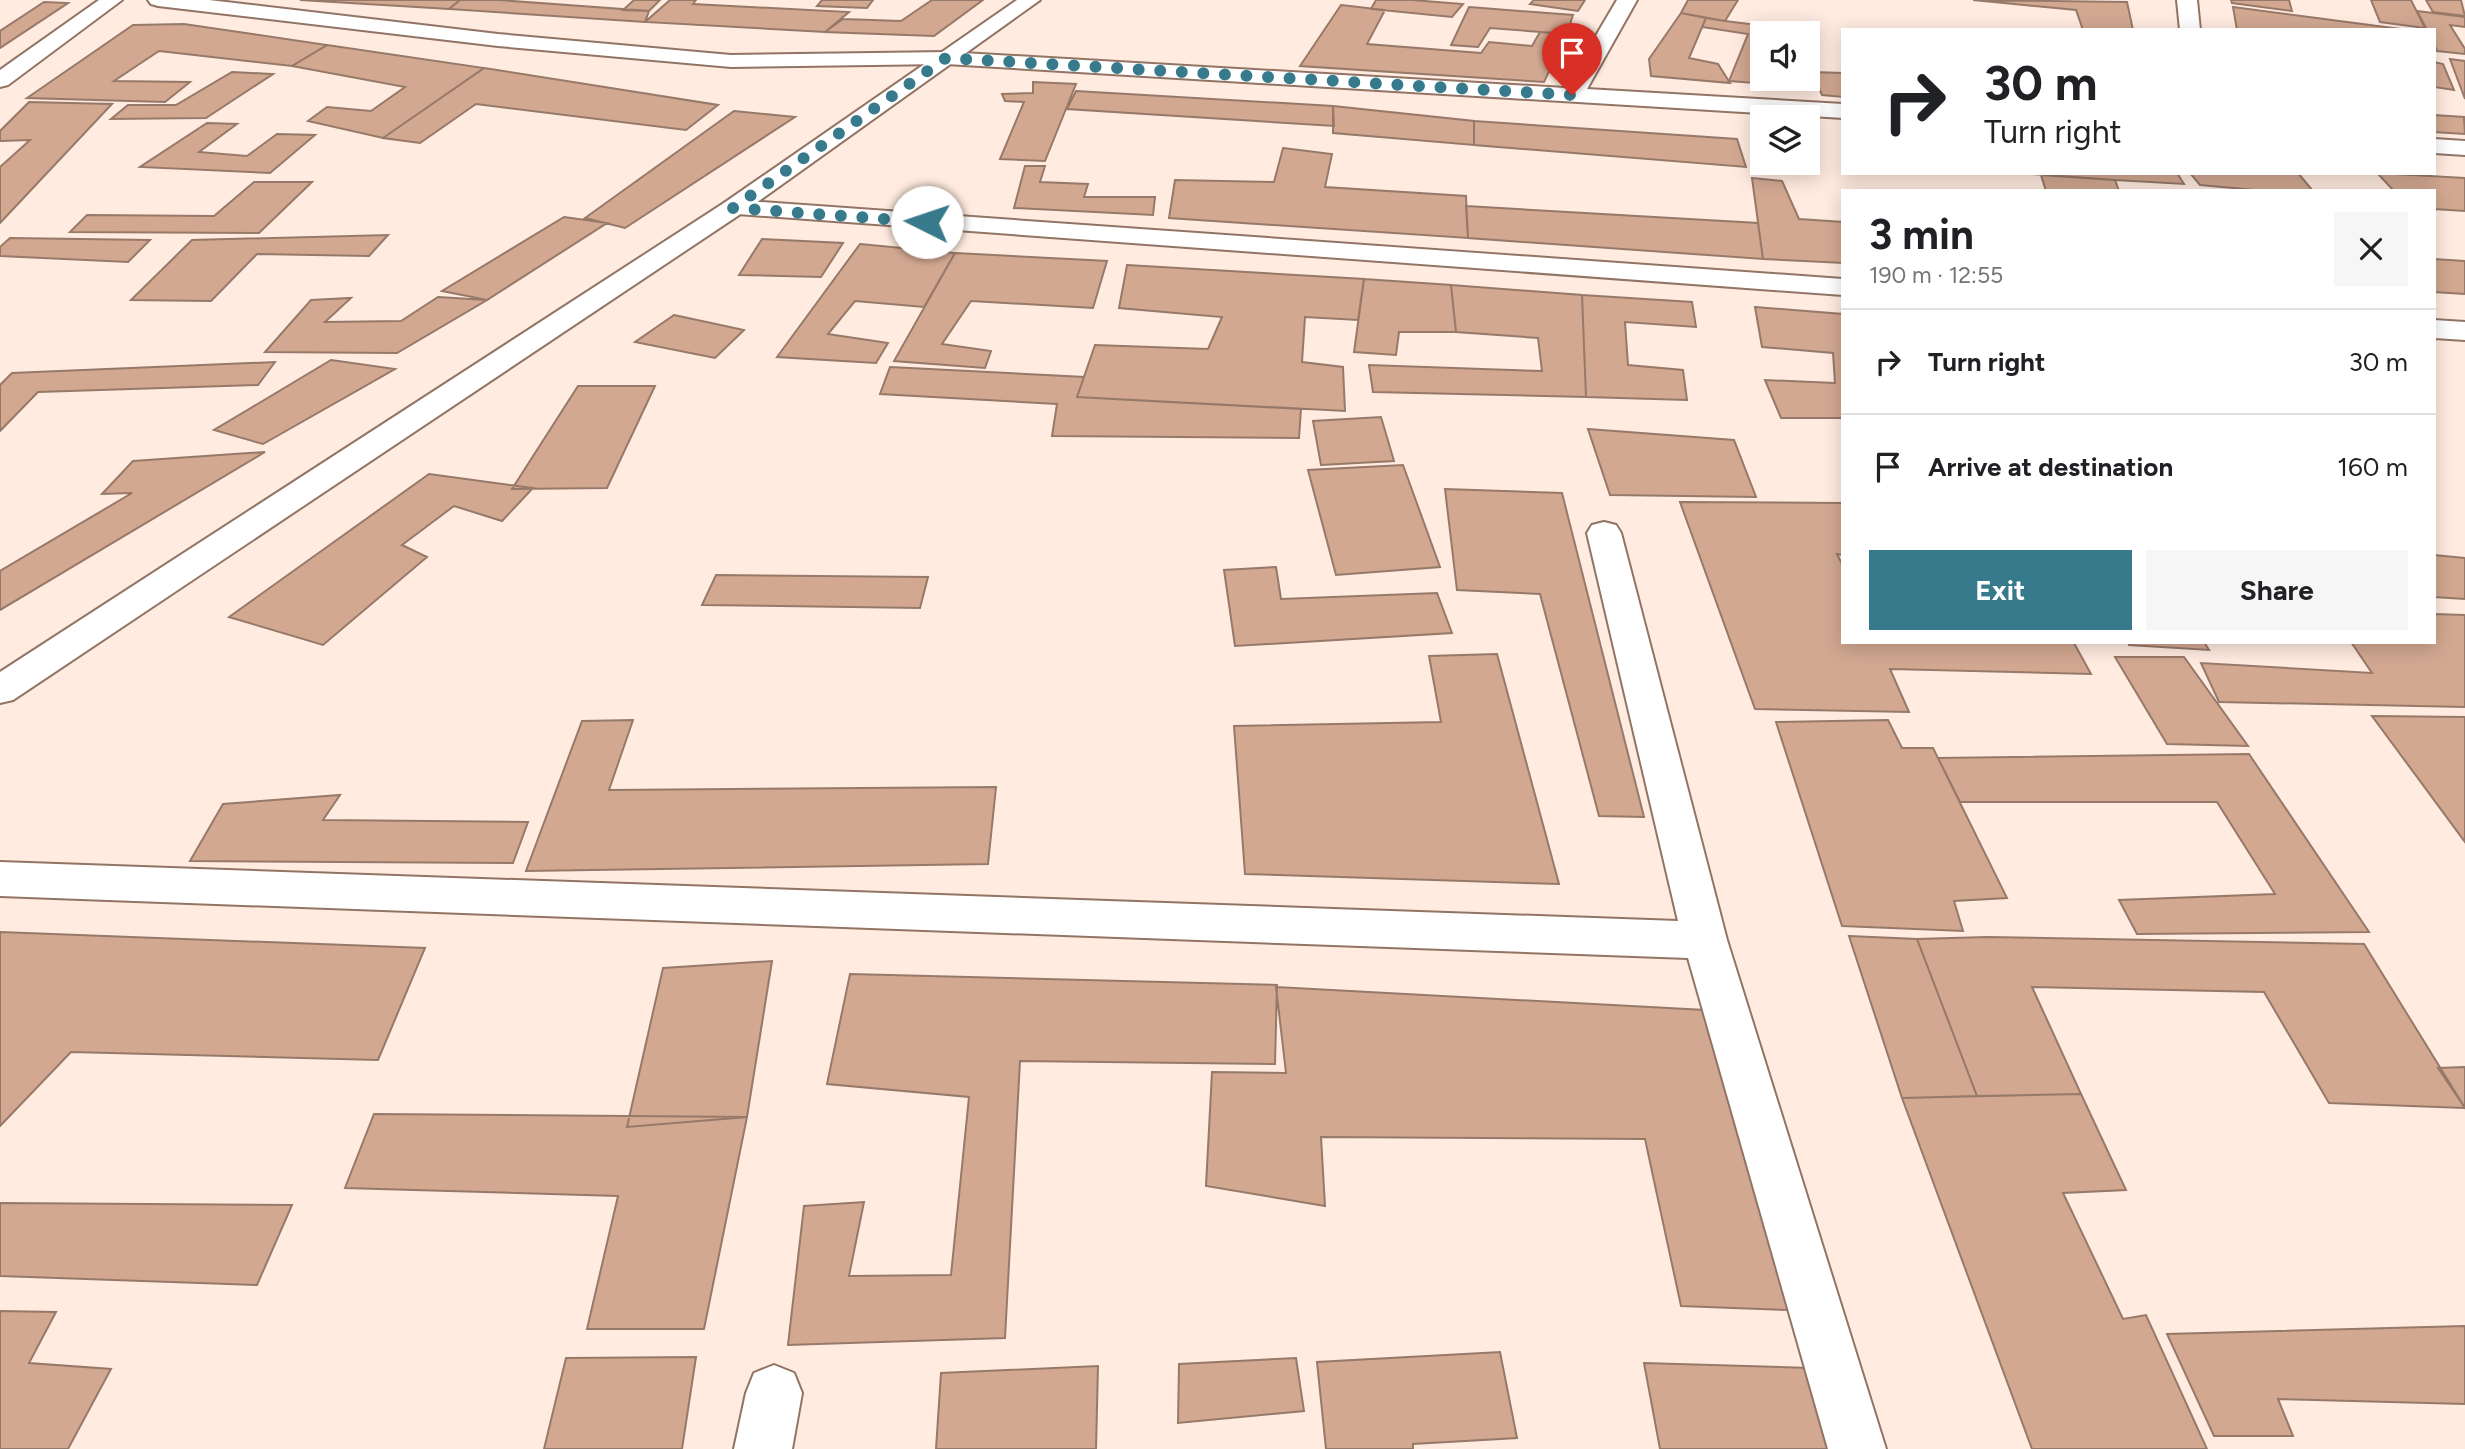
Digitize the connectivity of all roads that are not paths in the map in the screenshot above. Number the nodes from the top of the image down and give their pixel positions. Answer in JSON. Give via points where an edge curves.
{"nodes":[{"id":1,"x":112,"y":0,"type":"edge"},
{"id":2,"x":158,"y":0,"type":"edge"},
{"id":3,"x":1030,"y":0,"type":"edge"},
{"id":4,"x":1627,"y":0,"type":"edge"},
{"id":5,"x":2187,"y":0,"type":"edge"},
{"id":6,"x":2190,"y":28,"type":"edge"},
{"id":7,"x":946,"y":58,"type":"junction"},
{"id":8,"x":0,"y":80,"type":"edge"},
{"id":9,"x":1572,"y":95,"type":"junction"},
{"id":10,"x":1841,"y":111,"type":"edge"},
{"id":11,"x":2436,"y":146,"type":"edge"},
{"id":12,"x":2465,"y":148,"type":"edge"},
{"id":13,"x":733,"y":208,"type":"junction"},
{"id":14,"x":1841,"y":287,"type":"edge"},
{"id":15,"x":2436,"y":329,"type":"edge"},
{"id":16,"x":2465,"y":331,"type":"edge"},
{"id":17,"x":1604,"y":533,"type":"dead end"},
{"id":18,"x":0,"y":690,"type":"edge"},
{"id":19,"x":0,"y":879,"type":"edge"},
{"id":20,"x":1705,"y":940,"type":"junction"},
{"id":21,"x":774,"y":1393,"type":"dead end"},
{"id":22,"x":763,"y":1449,"type":"edge"},
{"id":23,"x":1857,"y":1449,"type":"edge"}],
"edges":[{"from":1,"to":8,"type":"street"},
{"from":2,"to":7,"type":"street","via":[[498,40],[731,61]]},
{"from":3,"to":7,"type":"street"},
{"from":4,"to":9,"type":"street"},
{"from":5,"to":6,"type":"street"},
{"from":7,"to":9,"type":"street"},
{"from":7,"to":13,"type":"street"},
{"from":9,"to":10,"type":"street"},
{"from":11,"to":12,"type":"street"},
{"from":13,"to":14,"type":"street"},
{"from":13,"to":18,"type":"street"},
{"from":15,"to":16,"type":"street"},
{"from":17,"to":20,"type":"street"},
{"from":19,"to":20,"type":"street"},
{"from":20,"to":23,"type":"street"},
{"from":21,"to":22,"type":"street"}]}
